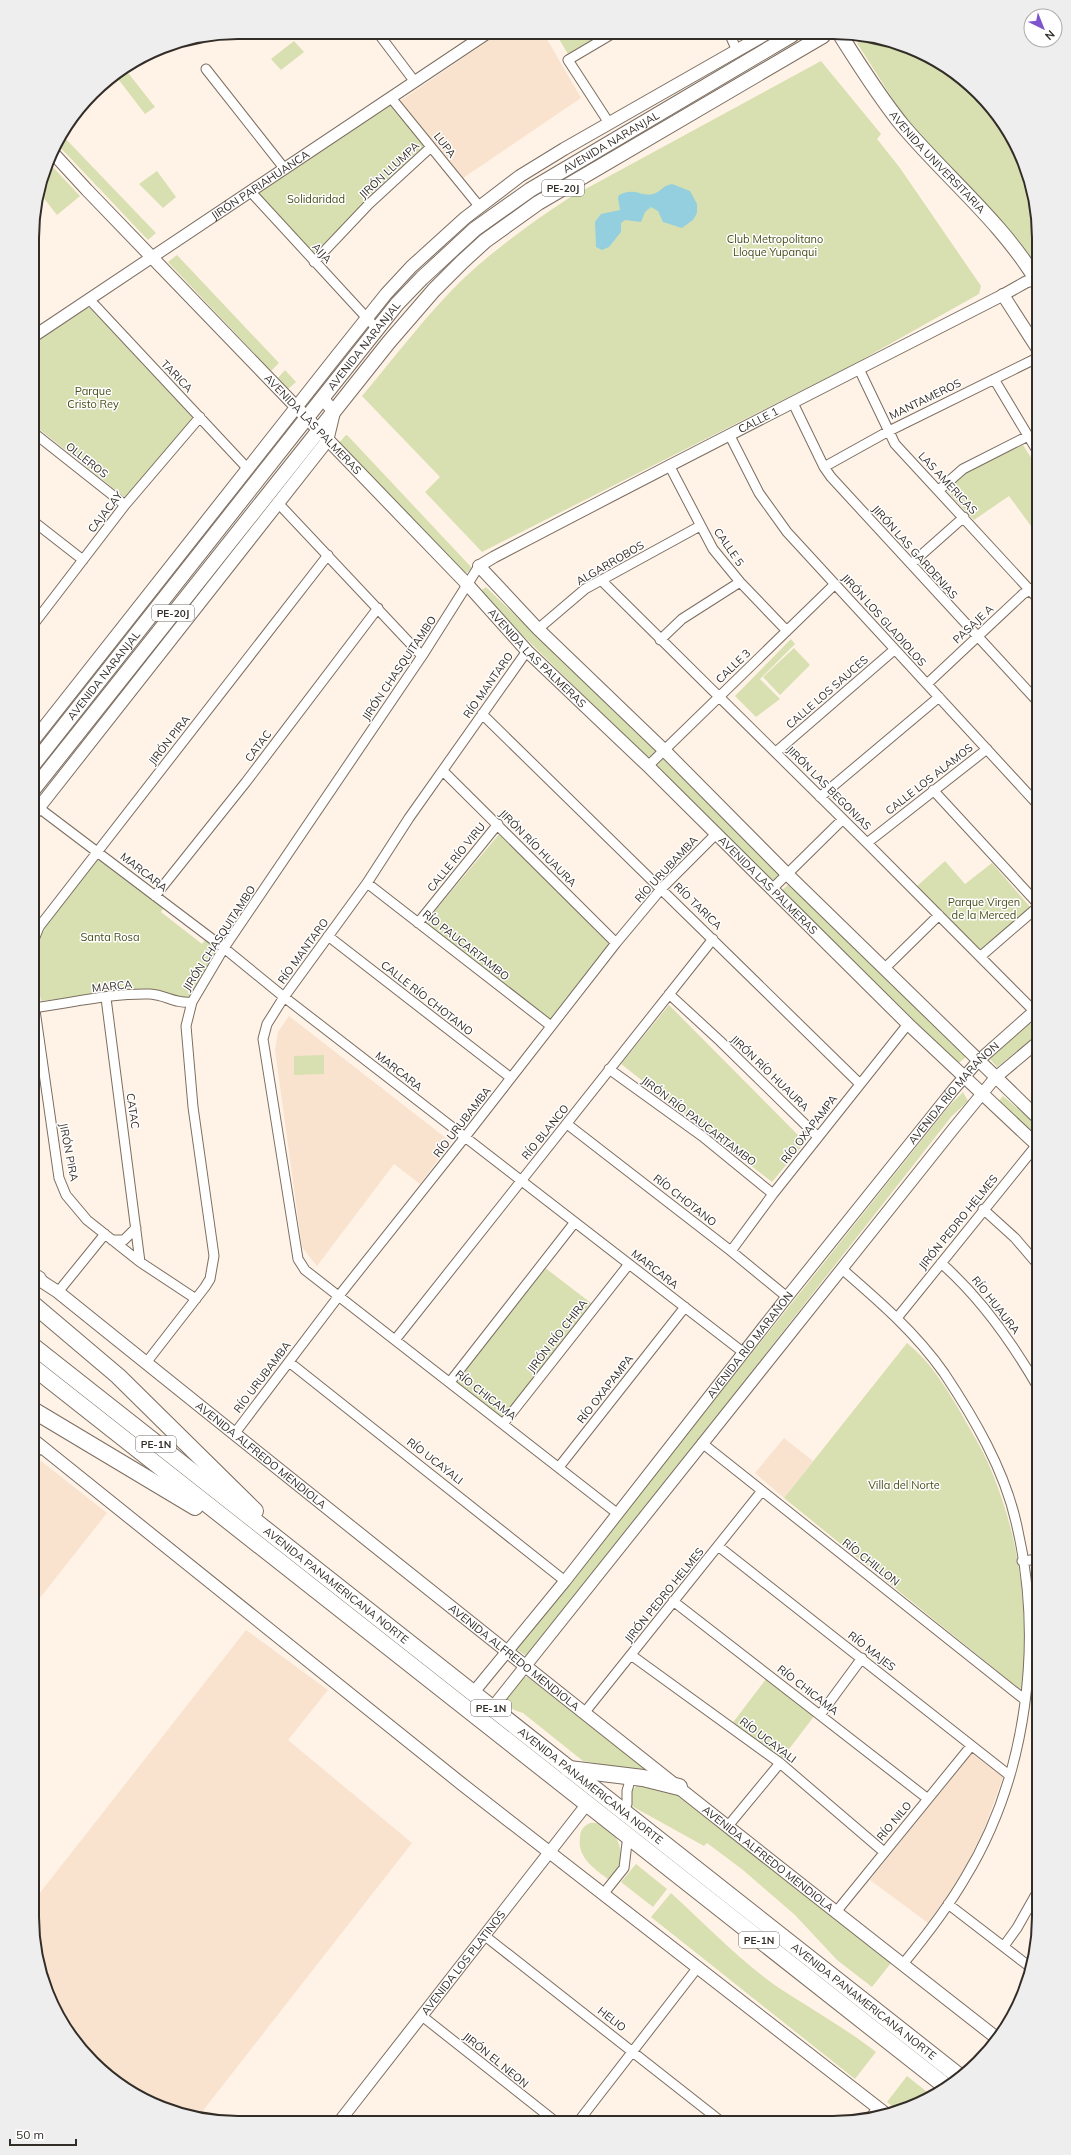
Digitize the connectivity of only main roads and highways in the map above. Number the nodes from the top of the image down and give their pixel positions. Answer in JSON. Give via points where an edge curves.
{"nodes":[{"id":1,"x":758,"y":39,"type":"edge"},
{"id":2,"x":785,"y":39,"type":"edge"},
{"id":3,"x":818,"y":39,"type":"edge"},
{"id":4,"x":843,"y":39,"type":"edge"},
{"id":5,"x":56,"y":157,"type":"edge"},
{"id":6,"x":1032,"y":273,"type":"edge"},
{"id":7,"x":1004,"y":296,"type":"road end"},
{"id":8,"x":1032,"y":340,"type":"edge"},
{"id":9,"x":323,"y":399,"type":"junction"},
{"id":10,"x":296,"y":408,"type":"junction"},
{"id":11,"x":334,"y":412,"type":"junction"},
{"id":12,"x":306,"y":418,"type":"junction"},
{"id":13,"x":323,"y":436,"type":"junction"},
{"id":14,"x":479,"y":566,"type":"road end"},
{"id":15,"x":39,"y":733,"type":"edge"},
{"id":16,"x":39,"y":757,"type":"edge"},
{"id":17,"x":39,"y":783,"type":"edge"},
{"id":18,"x":39,"y":808,"type":"edge"},
{"id":19,"x":1032,"y":1112,"type":"edge"},
{"id":20,"x":1032,"y":1139,"type":"edge"},
{"id":21,"x":39,"y":1279,"type":"edge"},
{"id":22,"x":39,"y":1309,"type":"edge"},
{"id":23,"x":39,"y":1351,"type":"edge"},
{"id":24,"x":39,"y":1372,"type":"edge"},
{"id":25,"x":39,"y":1414,"type":"edge"},
{"id":26,"x":39,"y":1445,"type":"edge"},
{"id":27,"x":280,"y":1541,"type":"junction"},
{"id":28,"x":277,"y":1560,"type":"junction"},
{"id":29,"x":569,"y":1769,"type":"junction"},
{"id":30,"x":679,"y":1787,"type":"junction"},
{"id":31,"x":993,"y":2035,"type":"edge"},
{"id":32,"x":956,"y":2074,"type":"edge"},
{"id":33,"x":943,"y":2084,"type":"edge"},
{"id":34,"x":876,"y":2111,"type":"edge"}],
"edges":[{"from":1,"to":10,"type":"main road","name":"AVENIDA NARANJAL","via":[[526,172],[479,206],[411,267]]},
{"from":2,"to":9,"type":"main road","name":"AVENIDA NARANJAL","number":"PE-20J","via":[[530,190],[475,229],[422,278]]},
{"from":3,"to":11,"type":"main road","name":"AVENIDA NARANJAL","number":"PE-20J","via":[[575,180],[485,241],[434,290]]},
{"from":4,"to":6,"type":"main road","name":"AVENIDA UNIVERSITARIA","via":[[900,122],[982,209]]},
{"from":5,"to":10,"type":"main road","name":"AVENIDA LAS PALMERAS"},
{"from":7,"to":8,"type":"main road"},
{"from":9,"to":11,"type":"main road"},
{"from":9,"to":12,"type":"main road","name":"AVENIDA NARANJAL","number":"PE-20J"},
{"from":10,"to":12,"type":"main road","name":"AVENIDA LAS PALMERAS"},
{"from":10,"to":15,"type":"main road","name":"AVENIDA NARANJAL"},
{"from":11,"to":13,"type":"main road","name":"AVENIDA NARANJAL","number":"PE-20J"},
{"from":12,"to":13,"type":"main road","name":"AVENIDA LAS PALMERAS"},
{"from":12,"to":16,"type":"main road","name":"AVENIDA NARANJAL","number":"PE-20J"},
{"from":13,"to":17,"type":"main road","name":"AVENIDA NARANJAL","number":"PE-20J"},
{"from":13,"to":18,"type":"main road","name":"AVENIDA NARANJAL","via":[[278,503]]},
{"from":13,"to":20,"type":"main road","name":"AVENIDA LAS PALMERAS","via":[[527,651],[648,766],[908,1024]]},
{"from":14,"to":19,"type":"main road","name":"AVENIDA LAS PALMERAS","via":[[538,629]]},
{"from":21,"to":30,"type":"main road","name":"AVENIDA ALFREDO MENDIOLA"},
{"from":22,"to":27,"type":"highway","via":[[140,1397],[245,1500]]},
{"from":23,"to":27,"type":"highway","name":"AVENIDA PANAMERICANA NORTE","number":"PE-1N"},
{"from":24,"to":28,"type":"highway","name":"AVENIDA PANAMERICANA NORTE","number":"PE-1N"},
{"from":25,"to":28,"type":"highway","via":[[149,1478]]},
{"from":26,"to":34,"type":"main road","via":[[698,1967]]},
{"from":27,"to":29,"type":"highway","name":"AVENIDA PANAMERICANA NORTE","number":"PE-1N"},
{"from":28,"to":33,"type":"highway","name":"AVENIDA PANAMERICANA NORTE","number":"PE-1N"},
{"from":29,"to":30,"type":"highway","via":[[659,1781]]},
{"from":29,"to":32,"type":"highway","name":"AVENIDA PANAMERICANA NORTE","number":"PE-1N"},
{"from":30,"to":31,"type":"main road","name":"AVENIDA ALFREDO MENDIOLA"}]}
